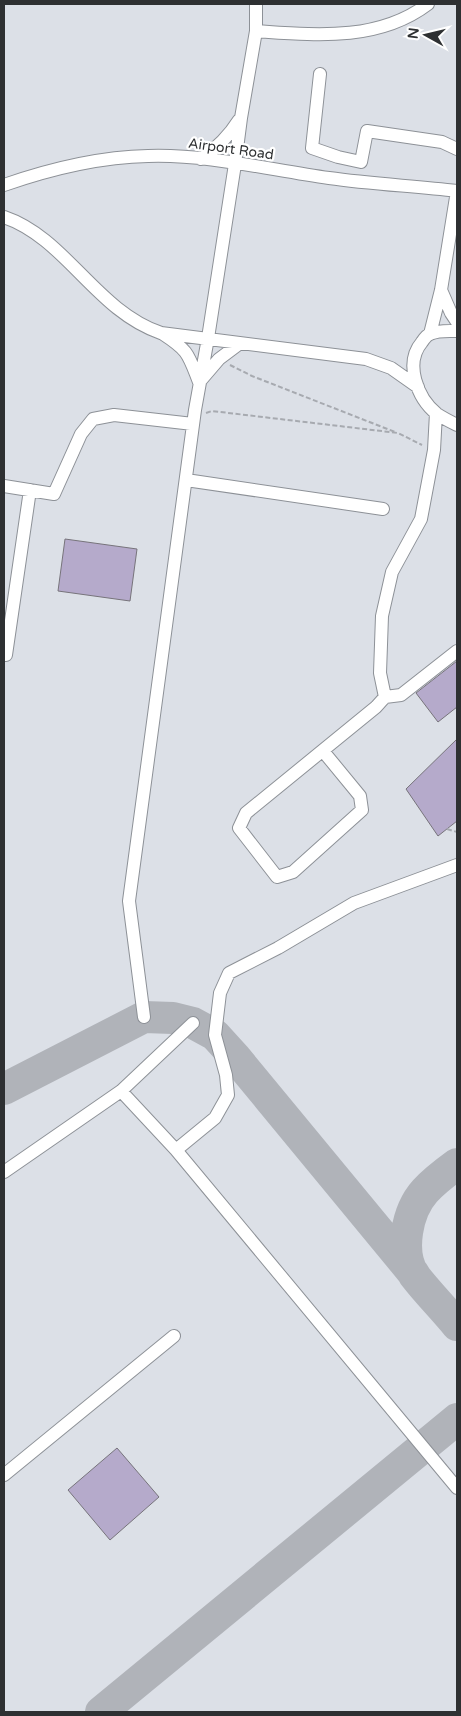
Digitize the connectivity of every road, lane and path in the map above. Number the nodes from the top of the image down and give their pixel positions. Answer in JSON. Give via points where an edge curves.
{"nodes":[{"id":1,"x":256,"y":4,"type":"edge"},
{"id":2,"x":428,"y":4,"type":"edge"},
{"id":3,"x":256,"y":31,"type":"junction"},
{"id":4,"x":320,"y":74,"type":"dead end"},
{"id":5,"x":241,"y":118,"type":"junction"},
{"id":6,"x":457,"y":149,"type":"edge"},
{"id":7,"x":201,"y":158,"type":"junction"},
{"id":8,"x":235,"y":164,"type":"junction"},
{"id":9,"x":4,"y":185,"type":"edge"},
{"id":10,"x":457,"y":191,"type":"edge"},
{"id":11,"x":4,"y":217,"type":"edge"},
{"id":12,"x":441,"y":290,"type":"junction"},
{"id":13,"x":457,"y":322,"type":"edge"},
{"id":14,"x":457,"y":331,"type":"edge"},
{"id":15,"x":161,"y":333,"type":"junction"},
{"id":16,"x":430,"y":334,"type":"junction"},
{"id":17,"x":208,"y":338,"type":"junction"},
{"id":18,"x":239,"y":344,"type":"junction"},
{"id":19,"x":219,"y":359,"type":"junction"},
{"id":20,"x":200,"y":382,"type":"junction"},
{"id":21,"x":418,"y":387,"type":"junction"},
{"id":22,"x":436,"y":413,"type":"junction"},
{"id":23,"x":193,"y":424,"type":"junction"},
{"id":24,"x":457,"y":425,"type":"edge"},
{"id":25,"x":398,"y":433,"type":"junction"},
{"id":26,"x":434,"y":450,"type":"junction"},
{"id":27,"x":186,"y":480,"type":"junction"},
{"id":28,"x":4,"y":486,"type":"edge"},
{"id":29,"x":30,"y":490,"type":"junction"},
{"id":30,"x":383,"y":509,"type":"dead end"},
{"id":31,"x":457,"y":651,"type":"edge"},
{"id":32,"x":4,"y":655,"type":"edge"},
{"id":33,"x":385,"y":697,"type":"junction"},
{"id":34,"x":323,"y":750,"type":"junction"},
{"id":35,"x":447,"y":829,"type":"dead end"},
{"id":36,"x":457,"y":832,"type":"edge"},
{"id":37,"x":457,"y":865,"type":"edge"},
{"id":38,"x":144,"y":1017,"type":"dead end"},
{"id":39,"x":194,"y":1023,"type":"dead end"},
{"id":40,"x":121,"y":1091,"type":"junction"},
{"id":41,"x":176,"y":1150,"type":"junction"},
{"id":42,"x":4,"y":1172,"type":"edge"},
{"id":43,"x":174,"y":1336,"type":"dead end"},
{"id":44,"x":4,"y":1474,"type":"edge"},
{"id":45,"x":457,"y":1488,"type":"edge"}],
"edges":[{"from":1,"to":3,"type":"street"},
{"from":2,"to":3,"type":"street","via":[[394,24],[358,33]]},
{"from":3,"to":5,"type":"street"},
{"from":4,"to":6,"type":"street","via":[[312,148],[361,162],[367,131],[442,142]]},
{"from":5,"to":7,"type":"street","via":[[213,151]]},
{"from":5,"to":8,"type":"street"},
{"from":7,"to":8,"type":"street","name":"Airport Road"},
{"from":7,"to":9,"type":"street","name":"Airport Road","via":[[148,156],[92,161],[40,172]]},
{"from":8,"to":10,"type":"street","name":"Airport Road"},
{"from":8,"to":17,"type":"street"},
{"from":10,"to":12,"type":"street"},
{"from":11,"to":15,"type":"street","via":[[41,237],[130,318]]},
{"from":12,"to":13,"type":"street"},
{"from":12,"to":16,"type":"street"},
{"from":14,"to":16,"type":"street"},
{"from":15,"to":17,"type":"street"},
{"from":15,"to":20,"type":"street","via":[[189,355]]},
{"from":16,"to":21,"type":"street","via":[[416,352],[413,366]]},
{"from":17,"to":18,"type":"street"},
{"from":17,"to":20,"type":"street"},
{"from":18,"to":19,"type":"street"},
{"from":18,"to":21,"type":"street","via":[[366,359],[391,368]]},
{"from":19,"to":20,"type":"street"},
{"from":19,"to":25,"type":"path","via":[[252,376]]},
{"from":20,"to":23,"type":"street"},
{"from":21,"to":22,"type":"street"},
{"from":22,"to":24,"type":"street"},
{"from":22,"to":26,"type":"street"},
{"from":23,"to":25,"type":"path","via":[[200,416],[212,411]]},
{"from":23,"to":27,"type":"street"},
{"from":23,"to":29,"type":"street","via":[[114,415],[93,419],[81,434],[54,494]]},
{"from":25,"to":26,"type":"path"},
{"from":26,"to":33,"type":"street","via":[[421,519],[392,572],[382,616],[380,673]]},
{"from":27,"to":30,"type":"street"},
{"from":27,"to":38,"type":"street","via":[[129,902]]},
{"from":28,"to":29,"type":"street"},
{"from":29,"to":32,"type":"street"},
{"from":31,"to":33,"type":"street","via":[[401,695]]},
{"from":33,"to":34,"type":"street"},
{"from":34,"to":34,"type":"street","via":[[246,813],[239,828],[277,876],[293,872],[362,810],[360,796]]},
{"from":35,"to":36,"type":"path"},
{"from":37,"to":41,"type":"street","via":[[354,902],[229,973],[220,993],[215,1035],[228,1095],[215,1118]]},
{"from":39,"to":40,"type":"street"},
{"from":40,"to":41,"type":"street"},
{"from":40,"to":42,"type":"street"},
{"from":41,"to":45,"type":"street"},
{"from":43,"to":44,"type":"street"}]}
